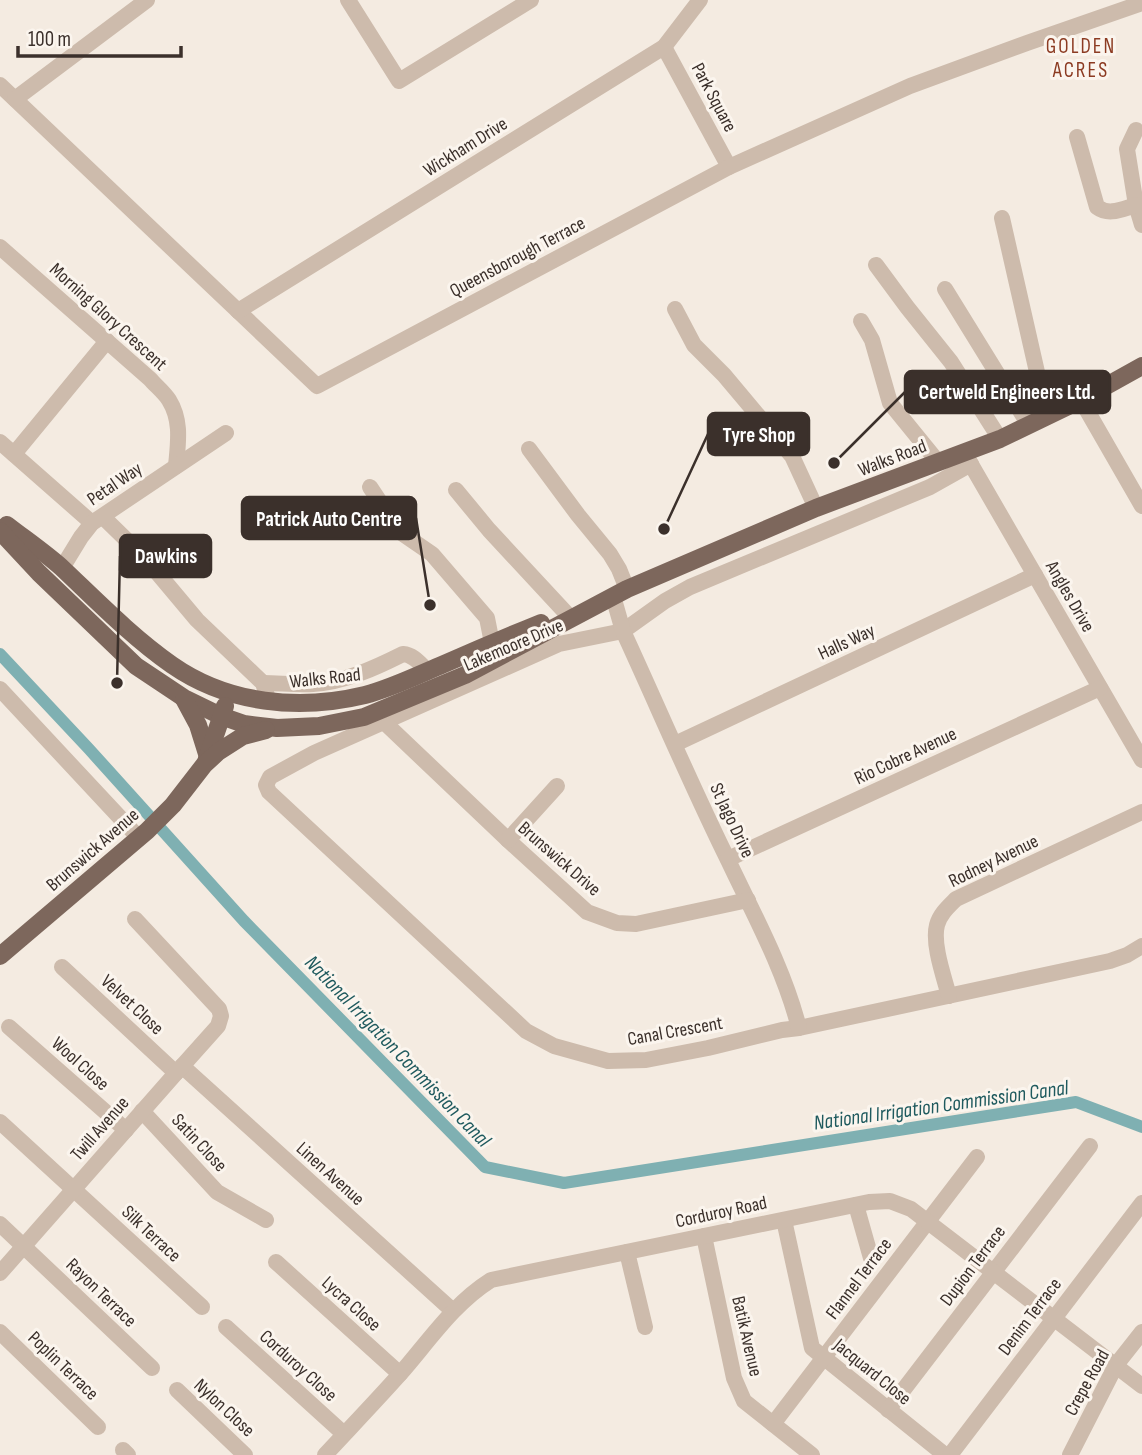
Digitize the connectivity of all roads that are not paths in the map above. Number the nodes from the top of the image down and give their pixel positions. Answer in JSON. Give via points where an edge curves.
{"nodes":[{"id":1,"x":147,"y":0,"type":"edge"},
{"id":2,"x":348,"y":0,"type":"edge"},
{"id":3,"x":531,"y":0,"type":"edge"},
{"id":4,"x":700,"y":0,"type":"edge"},
{"id":5,"x":1142,"y":3,"type":"edge"},
{"id":6,"x":664,"y":47,"type":"junction"},
{"id":7,"x":0,"y":85,"type":"edge"},
{"id":8,"x":15,"y":99,"type":"junction"},
{"id":9,"x":1136,"y":130,"type":"dead end"},
{"id":10,"x":1077,"y":137,"type":"dead end"},
{"id":11,"x":729,"y":167,"type":"junction"},
{"id":12,"x":1136,"y":205,"type":"junction"},
{"id":13,"x":1002,"y":218,"type":"dead end"},
{"id":14,"x":1142,"y":225,"type":"edge"},
{"id":15,"x":0,"y":247,"type":"edge"},
{"id":16,"x":876,"y":264,"type":"dead end"},
{"id":17,"x":945,"y":289,"type":"dead end"},
{"id":18,"x":675,"y":309,"type":"dead end"},
{"id":19,"x":238,"y":311,"type":"junction"},
{"id":20,"x":861,"y":321,"type":"dead end"},
{"id":21,"x":107,"y":341,"type":"junction"},
{"id":22,"x":1142,"y":366,"type":"edge"},
{"id":23,"x":1081,"y":400,"type":"junction"},
{"id":24,"x":1054,"y":413,"type":"junction"},
{"id":25,"x":1029,"y":425,"type":"junction"},
{"id":26,"x":226,"y":433,"type":"dead end"},
{"id":27,"x":1000,"y":439,"type":"junction"},
{"id":28,"x":0,"y":442,"type":"edge"},
{"id":29,"x":528,"y":449,"type":"dead end"},
{"id":30,"x":14,"y":454,"type":"junction"},
{"id":31,"x":967,"y":458,"type":"junction"},
{"id":32,"x":938,"y":462,"type":"junction"},
{"id":33,"x":176,"y":466,"type":"junction"},
{"id":34,"x":370,"y":487,"type":"dead end"},
{"id":35,"x":456,"y":490,"type":"dead end"},
{"id":36,"x":1142,"y":506,"type":"edge"},
{"id":37,"x":816,"y":508,"type":"junction"},
{"id":38,"x":0,"y":520,"type":"edge"},
{"id":39,"x":98,"y":520,"type":"junction"},
{"id":40,"x":0,"y":531,"type":"edge"},
{"id":41,"x":61,"y":568,"type":"junction"},
{"id":42,"x":1035,"y":575,"type":"junction"},
{"id":43,"x":620,"y":593,"type":"junction"},
{"id":44,"x":566,"y":613,"type":"junction"},
{"id":45,"x":623,"y":631,"type":"junction"},
{"id":46,"x":492,"y":643,"type":"junction"},
{"id":47,"x":428,"y":671,"type":"junction"},
{"id":48,"x":262,"y":683,"type":"junction"},
{"id":49,"x":1100,"y":688,"type":"junction"},
{"id":50,"x":0,"y":689,"type":"edge"},
{"id":51,"x":231,"y":695,"type":"junction"},
{"id":52,"x":184,"y":698,"type":"junction"},
{"id":53,"x":269,"y":702,"type":"junction"},
{"id":54,"x":221,"y":716,"type":"junction"},
{"id":55,"x":385,"y":723,"type":"junction"},
{"id":56,"x":276,"y":728,"type":"junction"},
{"id":57,"x":675,"y":744,"type":"junction"},
{"id":58,"x":1142,"y":760,"type":"edge"},
{"id":59,"x":206,"y":761,"type":"junction"},
{"id":60,"x":266,"y":785,"type":"joint"},
{"id":61,"x":558,"y":786,"type":"dead end"},
{"id":62,"x":1142,"y":812,"type":"edge"},
{"id":63,"x":143,"y":834,"type":"junction"},
{"id":64,"x":508,"y":840,"type":"junction"},
{"id":65,"x":727,"y":859,"type":"junction"},
{"id":66,"x":748,"y":900,"type":"junction"},
{"id":67,"x":135,"y":919,"type":"dead end"},
{"id":68,"x":1142,"y":946,"type":"edge"},
{"id":69,"x":0,"y":956,"type":"edge"},
{"id":70,"x":62,"y":967,"type":"dead end"},
{"id":71,"x":949,"y":996,"type":"junction"},
{"id":72,"x":9,"y":1027,"type":"dead end"},
{"id":73,"x":799,"y":1028,"type":"junction"},
{"id":74,"x":179,"y":1069,"type":"junction"},
{"id":75,"x":142,"y":1111,"type":"junction"},
{"id":76,"x":0,"y":1122,"type":"edge"},
{"id":77,"x":125,"y":1130,"type":"junction"},
{"id":78,"x":1090,"y":1146,"type":"dead end"},
{"id":79,"x":977,"y":1157,"type":"dead end"},
{"id":80,"x":74,"y":1189,"type":"junction"},
{"id":81,"x":1142,"y":1203,"type":"edge"},
{"id":82,"x":856,"y":1205,"type":"junction"},
{"id":83,"x":266,"y":1220,"type":"dead end"},
{"id":84,"x":784,"y":1220,"type":"junction"},
{"id":85,"x":928,"y":1222,"type":"junction"},
{"id":86,"x":0,"y":1224,"type":"edge"},
{"id":87,"x":704,"y":1236,"type":"junction"},
{"id":88,"x":24,"y":1246,"type":"junction"},
{"id":89,"x":627,"y":1252,"type":"junction"},
{"id":90,"x":871,"y":1258,"type":"dead end"},
{"id":91,"x":276,"y":1262,"type":"dead end"},
{"id":92,"x":994,"y":1272,"type":"junction"},
{"id":93,"x":0,"y":1273,"type":"edge"},
{"id":94,"x":202,"y":1307,"type":"dead end"},
{"id":95,"x":453,"y":1311,"type":"junction"},
{"id":96,"x":1054,"y":1318,"type":"junction"},
{"id":97,"x":226,"y":1327,"type":"dead end"},
{"id":98,"x":645,"y":1327,"type":"dead end"},
{"id":99,"x":0,"y":1332,"type":"edge"},
{"id":100,"x":1142,"y":1332,"type":"edge"},
{"id":101,"x":824,"y":1358,"type":"junction"},
{"id":102,"x":1116,"y":1365,"type":"junction"},
{"id":103,"x":152,"y":1368,"type":"dead end"},
{"id":104,"x":400,"y":1374,"type":"junction"},
{"id":105,"x":1142,"y":1386,"type":"edge"},
{"id":106,"x":177,"y":1390,"type":"dead end"},
{"id":107,"x":888,"y":1410,"type":"junction"},
{"id":108,"x":773,"y":1424,"type":"junction"},
{"id":109,"x":98,"y":1427,"type":"dead end"},
{"id":110,"x":344,"y":1434,"type":"junction"},
{"id":111,"x":1078,"y":1452,"type":"edge"},
{"id":112,"x":245,"y":1455,"type":"edge"},
{"id":113,"x":326,"y":1455,"type":"edge"},
{"id":114,"x":812,"y":1455,"type":"edge"},
{"id":115,"x":948,"y":1455,"type":"edge"}],
"edges":[{"from":1,"to":8,"type":"street"},
{"from":2,"to":3,"type":"street","via":[[398,81]]},
{"from":4,"to":6,"type":"street","name":"Wickham Drive"},
{"from":5,"to":11,"type":"street","name":"Queensborough Terrace","via":[[911,86]]},
{"from":6,"to":11,"type":"street","name":"Park Square"},
{"from":6,"to":19,"type":"street","name":"Wickham Drive"},
{"from":7,"to":8,"type":"street","name":"Queensborough Terrace"},
{"from":8,"to":19,"type":"street","name":"Queensborough Terrace"},
{"from":9,"to":12,"type":"street","via":[[1127,149]]},
{"from":10,"to":12,"type":"street","via":[[1097,207],[1104,212]]},
{"from":11,"to":19,"type":"street","name":"Queensborough Terrace","via":[[317,386]]},
{"from":12,"to":14,"type":"street"},
{"from":13,"to":24,"type":"street","via":[[1037,372]]},
{"from":15,"to":21,"type":"street","name":"Morning Glory Crescent"},
{"from":16,"to":27,"type":"street","via":[[951,362]]},
{"from":17,"to":25,"type":"street"},
{"from":18,"to":37,"type":"street","via":[[694,345],[792,456]]},
{"from":20,"to":32,"type":"street","via":[[872,340],[890,403]]},
{"from":21,"to":30,"type":"street"},
{"from":21,"to":33,"type":"street","name":"Morning Glory Crescent","via":[[168,399],[179,430]]},
{"from":22,"to":23,"type":"main road","name":"Walks Road"},
{"from":23,"to":24,"type":"main road","name":"Walks Road"},
{"from":23,"to":36,"type":"street"},
{"from":24,"to":25,"type":"main road","name":"Walks Road"},
{"from":25,"to":27,"type":"main road","name":"Walks Road"},
{"from":26,"to":33,"type":"street","name":"Petal Way"},
{"from":27,"to":31,"type":"main road","name":"Walks Road"},
{"from":28,"to":30,"type":"street","name":"Petal Way"},
{"from":29,"to":43,"type":"street","name":"St Jago Drive","via":[[610,554],[619,569]]},
{"from":30,"to":39,"type":"street","name":"Petal Way"},
{"from":31,"to":32,"type":"main road","name":"Walks Road"},
{"from":31,"to":42,"type":"street","name":"Angles Drive"},
{"from":31,"to":45,"type":"street","name":"Lakemoore Drive","via":[[930,486],[690,587]]},
{"from":32,"to":37,"type":"main road","name":"Walks Road"},
{"from":33,"to":39,"type":"street","name":"Petal Way"},
{"from":34,"to":46,"type":"street","via":[[400,532],[432,554],[487,618]]},
{"from":35,"to":44,"type":"street"},
{"from":37,"to":43,"type":"main road","name":"Walks Road"},
{"from":38,"to":41,"type":"main road","name":"Walks Road"},
{"from":39,"to":41,"type":"street"},
{"from":39,"to":48,"type":"street","via":[[145,558],[197,620]]},
{"from":40,"to":52,"type":"main road","name":"Walks Road","via":[[136,666]]},
{"from":41,"to":51,"type":"main road","name":"Walks Road","via":[[171,664]]},
{"from":42,"to":49,"type":"street","name":"Angles Drive"},
{"from":42,"to":57,"type":"street","name":"Halls Way"},
{"from":43,"to":44,"type":"main road","name":"Walks Road"},
{"from":43,"to":45,"type":"street","name":"St Jago Drive"},
{"from":43,"to":56,"type":"main road","name":"Walks Road","via":[[465,675],[364,718]]},
{"from":44,"to":46,"type":"main road","name":"Walks Road"},
{"from":45,"to":55,"type":"street","name":"Lakemoore Drive","via":[[559,644]]},
{"from":45,"to":57,"type":"street","name":"St Jago Drive"},
{"from":46,"to":47,"type":"main road","name":"Walks Road"},
{"from":47,"to":48,"type":"street","via":[[403,654],[340,679],[314,684]]},
{"from":47,"to":53,"type":"main road","name":"Walks Road","via":[[365,695],[302,704]]},
{"from":48,"to":53,"type":"street"},
{"from":49,"to":58,"type":"street","name":"Angles Drive"},
{"from":49,"to":65,"type":"street","name":"Rio Cobre Avenue"},
{"from":50,"to":63,"type":"street"},
{"from":51,"to":53,"type":"main road","name":"Walks Road"},
{"from":51,"to":54,"type":"main road","name":"Brunswick Avenue"},
{"from":52,"to":54,"type":"main road","name":"Walks Road"},
{"from":52,"to":59,"type":"main road","via":[[198,724]]},
{"from":54,"to":56,"type":"main road","name":"Walks Road"},
{"from":54,"to":59,"type":"main road","name":"Brunswick Avenue"},
{"from":55,"to":60,"type":"street","name":"Lakemoore Drive","via":[[314,753],[270,777]]},
{"from":55,"to":64,"type":"street","name":"Brunswick Drive"},
{"from":56,"to":59,"type":"main road","name":"Brunswick Avenue","via":[[243,736]]},
{"from":57,"to":65,"type":"street","name":"St Jago Drive"},
{"from":59,"to":63,"type":"main road","name":"Brunswick Avenue","via":[[173,805]]},
{"from":60,"to":73,"type":"street","name":"Canal Crescent","via":[[526,1031],[554,1046],[608,1061],[646,1059]]},
{"from":61,"to":64,"type":"street"},
{"from":62,"to":71,"type":"street","name":"Rodney Avenue","via":[[956,899],[936,927]]},
{"from":63,"to":69,"type":"main road","name":"Brunswick Avenue"},
{"from":64,"to":66,"type":"street","name":"Brunswick Drive","via":[[587,912],[617,923],[636,924]]},
{"from":65,"to":66,"type":"street","name":"St Jago Drive"},
{"from":66,"to":73,"type":"street","name":"St Jago Drive","via":[[792,999]]},
{"from":67,"to":74,"type":"street","name":"Twill Avenue","via":[[219,1009],[218,1026]]},
{"from":68,"to":71,"type":"street","name":"Canal Crescent","via":[[1110,961]]},
{"from":70,"to":74,"type":"street","name":"Velvet Close"},
{"from":71,"to":73,"type":"street","name":"Canal Crescent"},
{"from":72,"to":77,"type":"street","name":"Wool Close"},
{"from":74,"to":75,"type":"street","name":"Twill Avenue"},
{"from":74,"to":95,"type":"street","name":"Linen Avenue"},
{"from":75,"to":77,"type":"street","name":"Twill Avenue"},
{"from":75,"to":83,"type":"street","name":"Satin Close","via":[[217,1192]]},
{"from":76,"to":80,"type":"street","name":"Silk Terrace"},
{"from":77,"to":80,"type":"street","name":"Twill Avenue"},
{"from":78,"to":92,"type":"street","name":"Dupion Terrace"},
{"from":79,"to":85,"type":"street","name":"Flannel Terrace"},
{"from":80,"to":88,"type":"street","name":"Twill Avenue"},
{"from":80,"to":94,"type":"street","name":"Silk Terrace"},
{"from":81,"to":96,"type":"street","name":"Denim Terrace"},
{"from":82,"to":84,"type":"street","name":"Corduroy Road"},
{"from":82,"to":85,"type":"street","name":"Corduroy Road","via":[[890,1201]]},
{"from":82,"to":90,"type":"street"},
{"from":84,"to":87,"type":"street","name":"Corduroy Road"},
{"from":84,"to":101,"type":"street","name":"Jacquard Close","via":[[812,1348]]},
{"from":85,"to":92,"type":"street","name":"Corduroy Road"},
{"from":85,"to":101,"type":"street","name":"Flannel Terrace"},
{"from":86,"to":88,"type":"street","name":"Rayon Terrace"},
{"from":87,"to":89,"type":"street","name":"Corduroy Road"},
{"from":87,"to":108,"type":"street","name":"Batik Avenue","via":[[734,1378],[744,1401]]},
{"from":88,"to":93,"type":"street","name":"Twill Avenue"},
{"from":88,"to":103,"type":"street","name":"Rayon Terrace"},
{"from":89,"to":95,"type":"street","name":"Corduroy Road","via":[[491,1280]]},
{"from":89,"to":98,"type":"street"},
{"from":91,"to":104,"type":"street","name":"Lycra Close"},
{"from":92,"to":96,"type":"street","name":"Corduroy Road"},
{"from":92,"to":107,"type":"street","name":"Dupion Terrace"},
{"from":95,"to":104,"type":"street","name":"Corduroy Road"},
{"from":96,"to":102,"type":"street","name":"Corduroy Road"},
{"from":96,"to":115,"type":"street","name":"Denim Terrace"},
{"from":97,"to":110,"type":"street","name":"Corduroy Close"},
{"from":99,"to":109,"type":"street","name":"Poplin Terrace"},
{"from":100,"to":102,"type":"street","name":"Crepe Road"},
{"from":101,"to":107,"type":"street","name":"Jacquard Close"},
{"from":101,"to":108,"type":"street","name":"Flannel Terrace"},
{"from":102,"to":105,"type":"street","name":"Corduroy Road"},
{"from":102,"to":111,"type":"street","name":"Crepe Road"},
{"from":104,"to":110,"type":"street","name":"Corduroy Road"},
{"from":106,"to":112,"type":"street","name":"Nylon Close"},
{"from":107,"to":115,"type":"street","name":"Jacquard Close"},
{"from":108,"to":114,"type":"street","name":"Batik Avenue"},
{"from":110,"to":113,"type":"street","name":"Corduroy Road"}]}
